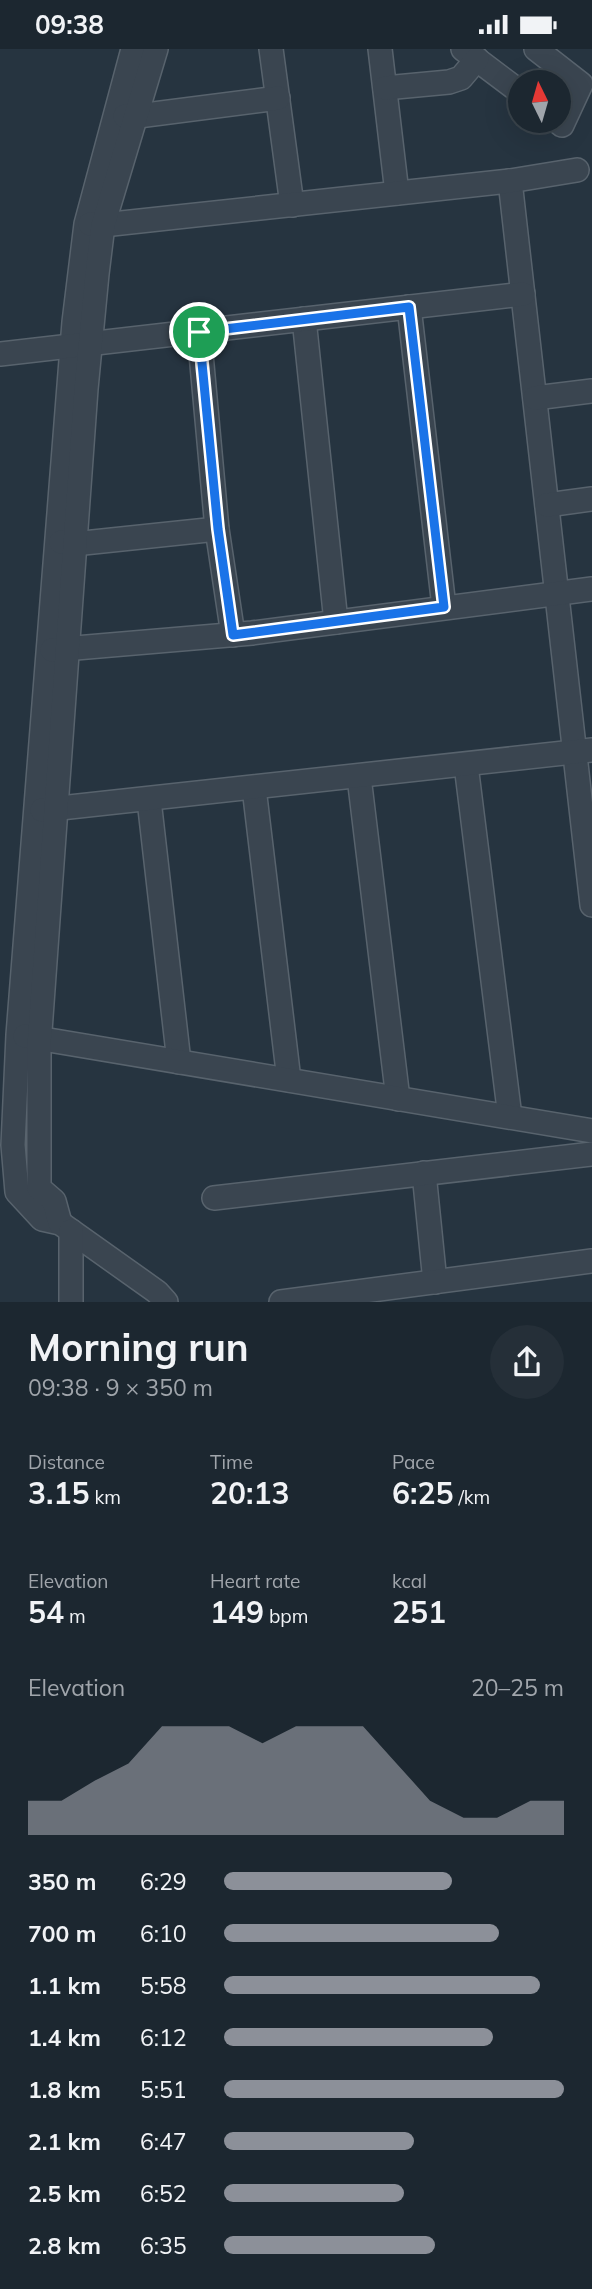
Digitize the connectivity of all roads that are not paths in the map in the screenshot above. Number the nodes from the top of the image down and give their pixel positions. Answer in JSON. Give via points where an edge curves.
{"nodes":[{"id":1,"x":133,"y":49,"type":"edge"},
{"id":2,"x":156,"y":49,"type":"edge"},
{"id":3,"x":271,"y":49,"type":"edge"},
{"id":4,"x":380,"y":49,"type":"edge"},
{"id":5,"x":536,"y":49,"type":"edge"},
{"id":6,"x":470,"y":54,"type":"edge"},
{"id":7,"x":563,"y":70,"type":"edge"},
{"id":8,"x":571,"y":76,"type":"edge"},
{"id":9,"x":508,"y":83,"type":"edge"},
{"id":10,"x":385,"y":88,"type":"junction"},
{"id":11,"x":278,"y":98,"type":"junction"},
{"id":12,"x":571,"y":106,"type":"edge"},
{"id":13,"x":126,"y":116,"type":"junction"},
{"id":14,"x":577,"y":170,"type":"dead end"},
{"id":15,"x":510,"y":181,"type":"junction"},
{"id":16,"x":397,"y":193,"type":"junction"},
{"id":17,"x":292,"y":205,"type":"junction"},
{"id":18,"x":94,"y":225,"type":"junction"},
{"id":19,"x":523,"y":294,"type":"junction"},
{"id":20,"x":409,"y":307,"type":"junction"},
{"id":21,"x":304,"y":319,"type":"junction"},
{"id":22,"x":199,"y":332,"type":"junction"},
{"id":23,"x":81,"y":345,"type":"junction"},
{"id":24,"x":0,"y":354,"type":"edge"},
{"id":25,"x":592,"y":391,"type":"edge"},
{"id":26,"x":535,"y":398,"type":"junction"},
{"id":27,"x":592,"y":499,"type":"edge"},
{"id":28,"x":547,"y":505,"type":"junction"},
{"id":29,"x":218,"y":529,"type":"junction"},
{"id":30,"x":66,"y":543,"type":"junction"},
{"id":31,"x":592,"y":589,"type":"edge"},
{"id":32,"x":557,"y":592,"type":"junction"},
{"id":33,"x":444,"y":607,"type":"junction"},
{"id":34,"x":336,"y":622,"type":"junction"},
{"id":35,"x":233,"y":635,"type":"junction"},
{"id":36,"x":58,"y":650,"type":"junction"},
{"id":37,"x":583,"y":752,"type":"edge"},
{"id":38,"x":466,"y":765,"type":"junction"},
{"id":39,"x":359,"y":777,"type":"junction"},
{"id":40,"x":254,"y":788,"type":"junction"},
{"id":41,"x":149,"y":800,"type":"junction"},
{"id":42,"x":46,"y":810,"type":"junction"},
{"id":43,"x":592,"y":905,"type":"edge"},
{"id":44,"x":29,"y":1037,"type":"junction"},
{"id":45,"x":179,"y":1062,"type":"junction"},
{"id":46,"x":289,"y":1080,"type":"junction"},
{"id":47,"x":398,"y":1099,"type":"junction"},
{"id":48,"x":510,"y":1117,"type":"junction"},
{"id":49,"x":592,"y":1131,"type":"edge"},
{"id":50,"x":592,"y":1154,"type":"edge"},
{"id":51,"x":38,"y":1165,"type":"junction"},
{"id":52,"x":7,"y":1168,"type":"edge"},
{"id":53,"x":424,"y":1173,"type":"junction"},
{"id":54,"x":19,"y":1191,"type":"edge"},
{"id":55,"x":214,"y":1198,"type":"dead end"},
{"id":56,"x":65,"y":1227,"type":"junction"},
{"id":57,"x":592,"y":1261,"type":"edge"},
{"id":58,"x":435,"y":1282,"type":"junction"},
{"id":59,"x":71,"y":1302,"type":"edge"},
{"id":60,"x":166,"y":1302,"type":"edge"},
{"id":61,"x":281,"y":1302,"type":"edge"},
{"id":62,"x":288,"y":1302,"type":"edge"}],
"edges":[{"from":1,"to":13,"type":"street"},
{"from":2,"to":13,"type":"street"},
{"from":3,"to":11,"type":"street"},
{"from":4,"to":10,"type":"street"},
{"from":5,"to":7,"type":"street"},
{"from":6,"to":9,"type":"street"},
{"from":6,"to":10,"type":"street","via":[[461,78]]},
{"from":8,"to":12,"type":"street","via":[[581,84]]},
{"from":10,"to":16,"type":"street"},
{"from":11,"to":13,"type":"street"},
{"from":11,"to":17,"type":"street"},
{"from":13,"to":18,"type":"street"},
{"from":14,"to":15,"type":"street"},
{"from":15,"to":16,"type":"street"},
{"from":15,"to":19,"type":"street"},
{"from":16,"to":17,"type":"street"},
{"from":17,"to":18,"type":"street"},
{"from":18,"to":23,"type":"street"},
{"from":19,"to":20,"type":"street"},
{"from":19,"to":26,"type":"street"},
{"from":20,"to":21,"type":"street"},
{"from":20,"to":33,"type":"street"},
{"from":21,"to":22,"type":"street"},
{"from":21,"to":34,"type":"street"},
{"from":22,"to":23,"type":"street"},
{"from":22,"to":29,"type":"street"},
{"from":23,"to":24,"type":"street"},
{"from":23,"to":30,"type":"street"},
{"from":25,"to":26,"type":"street"},
{"from":26,"to":28,"type":"street"},
{"from":27,"to":28,"type":"street"},
{"from":28,"to":32,"type":"street"},
{"from":29,"to":30,"type":"street"},
{"from":29,"to":35,"type":"street"},
{"from":30,"to":36,"type":"street"},
{"from":31,"to":32,"type":"street"},
{"from":32,"to":33,"type":"street"},
{"from":32,"to":37,"type":"street"},
{"from":33,"to":34,"type":"street"},
{"from":34,"to":35,"type":"street"},
{"from":35,"to":36,"type":"street"},
{"from":36,"to":42,"type":"street"},
{"from":37,"to":38,"type":"street"},
{"from":37,"to":43,"type":"street"},
{"from":38,"to":39,"type":"street"},
{"from":38,"to":48,"type":"street"},
{"from":39,"to":40,"type":"street"},
{"from":39,"to":47,"type":"street"},
{"from":40,"to":41,"type":"street"},
{"from":40,"to":46,"type":"street"},
{"from":41,"to":42,"type":"street"},
{"from":41,"to":45,"type":"street"},
{"from":42,"to":44,"type":"street"},
{"from":44,"to":45,"type":"street"},
{"from":44,"to":51,"type":"street"},
{"from":44,"to":52,"type":"street","via":[[14,1093]]},
{"from":45,"to":46,"type":"street"},
{"from":46,"to":47,"type":"street"},
{"from":47,"to":48,"type":"street"},
{"from":48,"to":49,"type":"street"},
{"from":50,"to":53,"type":"street"},
{"from":51,"to":52,"type":"street"},
{"from":51,"to":54,"type":"street"},
{"from":52,"to":54,"type":"street"},
{"from":53,"to":55,"type":"street"},
{"from":53,"to":58,"type":"street"},
{"from":54,"to":56,"type":"street","via":[[41,1219]]},
{"from":56,"to":59,"type":"street"},
{"from":56,"to":60,"type":"street"},
{"from":57,"to":58,"type":"street"},
{"from":58,"to":62,"type":"street"},
{"from":61,"to":62,"type":"street"}]}
